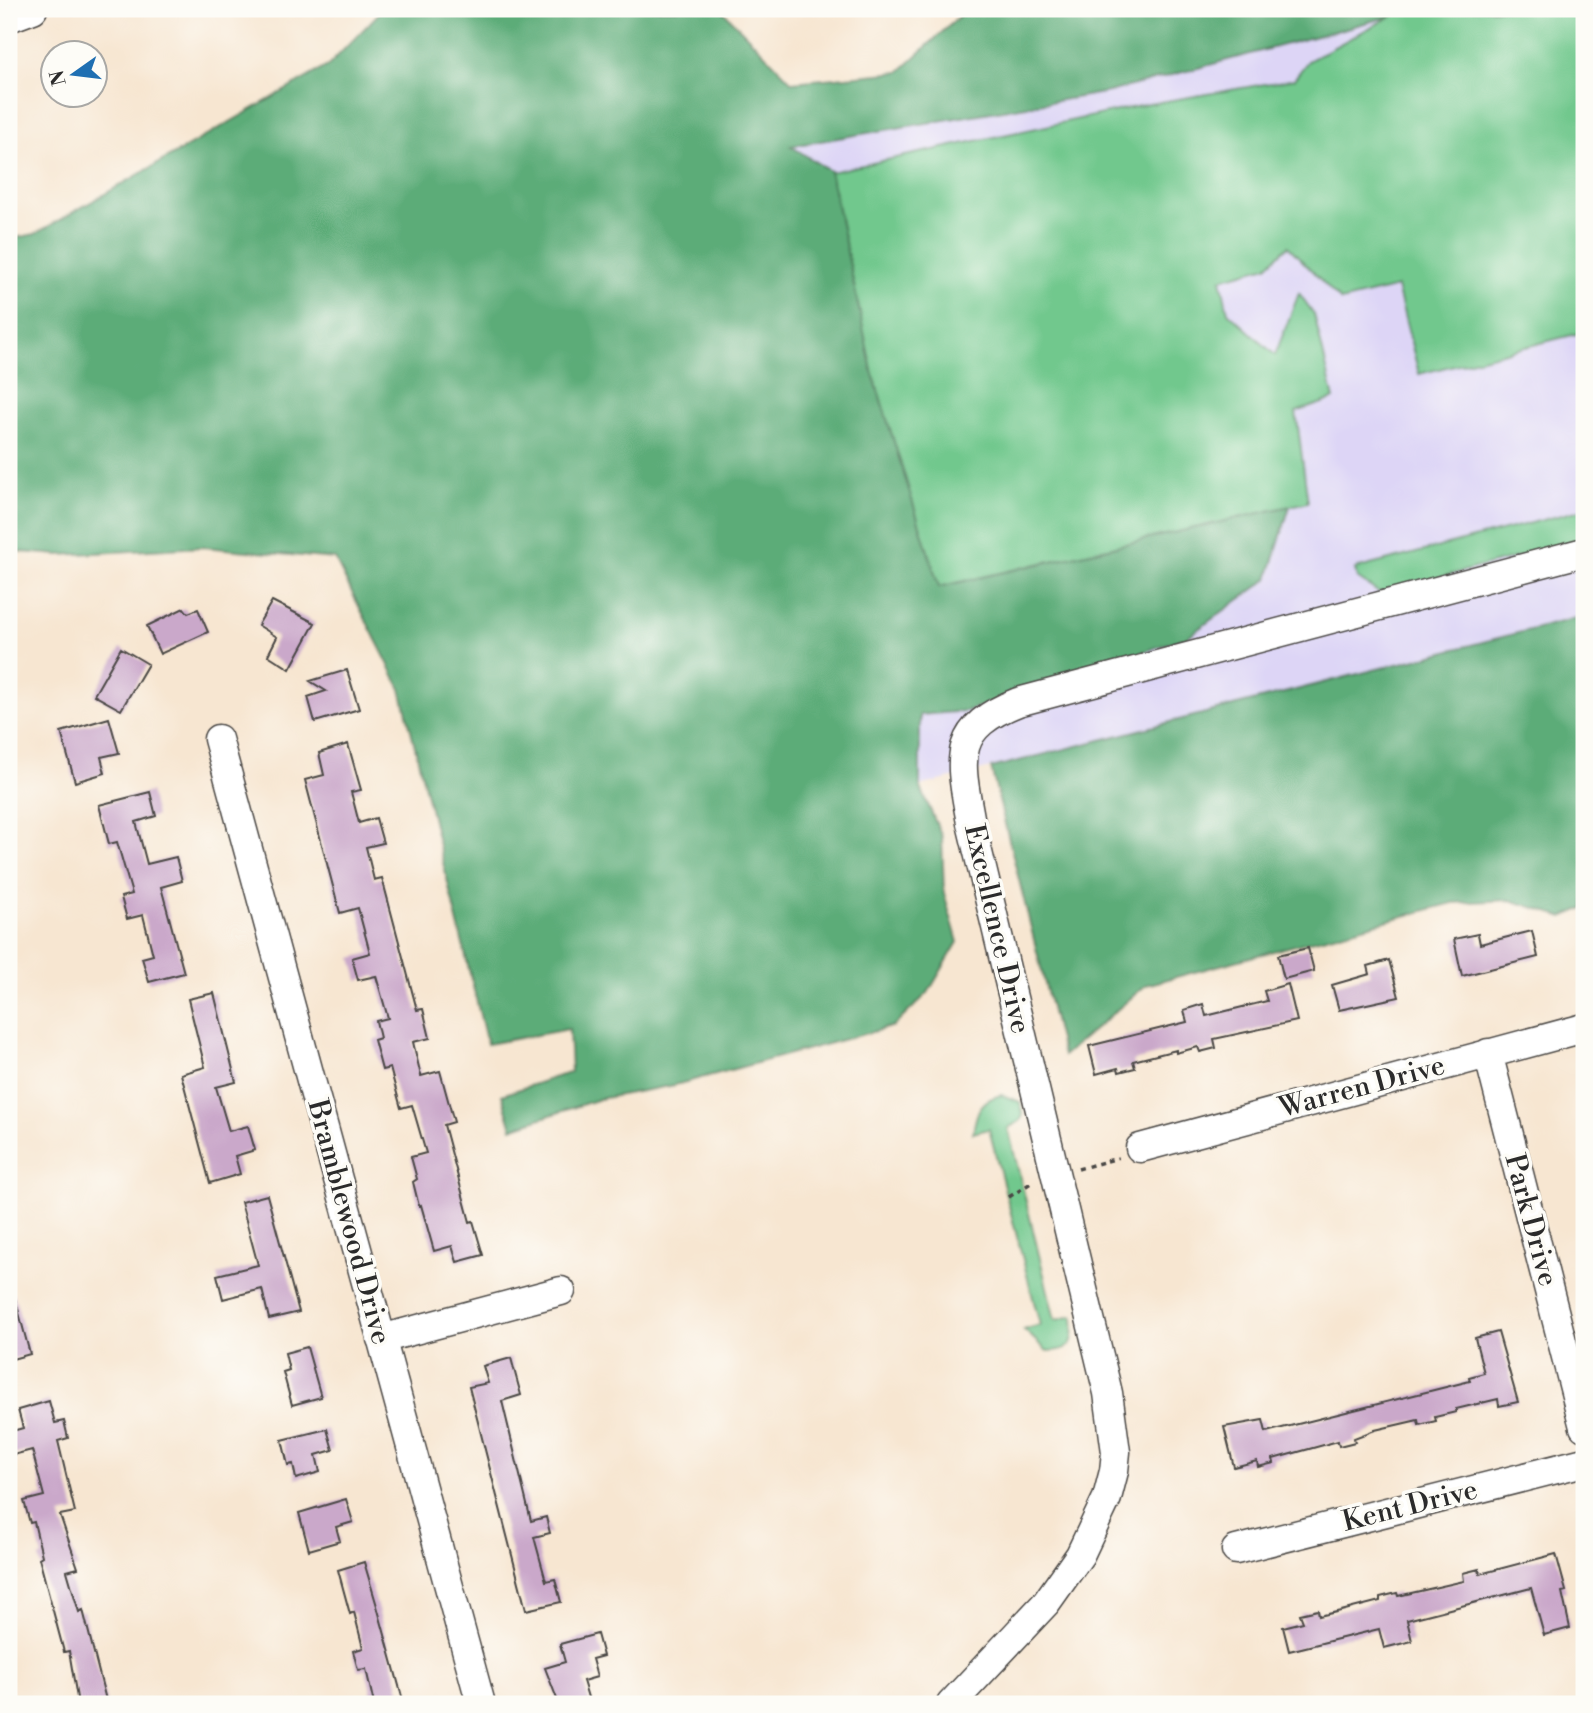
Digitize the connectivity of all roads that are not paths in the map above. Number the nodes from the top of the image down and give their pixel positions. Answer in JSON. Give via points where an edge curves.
{"nodes":[{"id":1,"x":33,"y":9,"type":"edge"},
{"id":2,"x":9,"y":18,"type":"edge"},
{"id":3,"x":1584,"y":552,"type":"edge"},
{"id":4,"x":218,"y":739,"type":"dead end"},
{"id":5,"x":1584,"y":1028,"type":"edge"},
{"id":6,"x":1488,"y":1053,"type":"junction"},
{"id":7,"x":1140,"y":1148,"type":"dead end"},
{"id":8,"x":561,"y":1291,"type":"dead end"},
{"id":9,"x":381,"y":1339,"type":"junction"},
{"id":10,"x":1584,"y":1427,"type":"edge"},
{"id":11,"x":1584,"y":1462,"type":"edge"},
{"id":12,"x":1236,"y":1550,"type":"dead end"},
{"id":13,"x":481,"y":1704,"type":"edge"},
{"id":14,"x":951,"y":1704,"type":"edge"}],
"edges":[{"from":1,"to":2,"type":"street"},
{"from":3,"to":14,"type":"street","name":"Excellence Drive","via":[[1017,702],[993,711],[968,736],[962,759],[971,823],[1108,1393],[1116,1452],[1107,1499],[1080,1555],[1046,1603]]},
{"from":4,"to":9,"type":"street","name":"Bramblewood Drive"},
{"from":5,"to":6,"type":"street","name":"Warren Drive"},
{"from":6,"to":7,"type":"street","name":"Warren Drive"},
{"from":6,"to":10,"type":"street","name":"Park Drive"},
{"from":8,"to":9,"type":"street"},
{"from":9,"to":13,"type":"street","name":"Bramblewood Drive"},
{"from":11,"to":12,"type":"street","name":"Kent Drive"}]}
